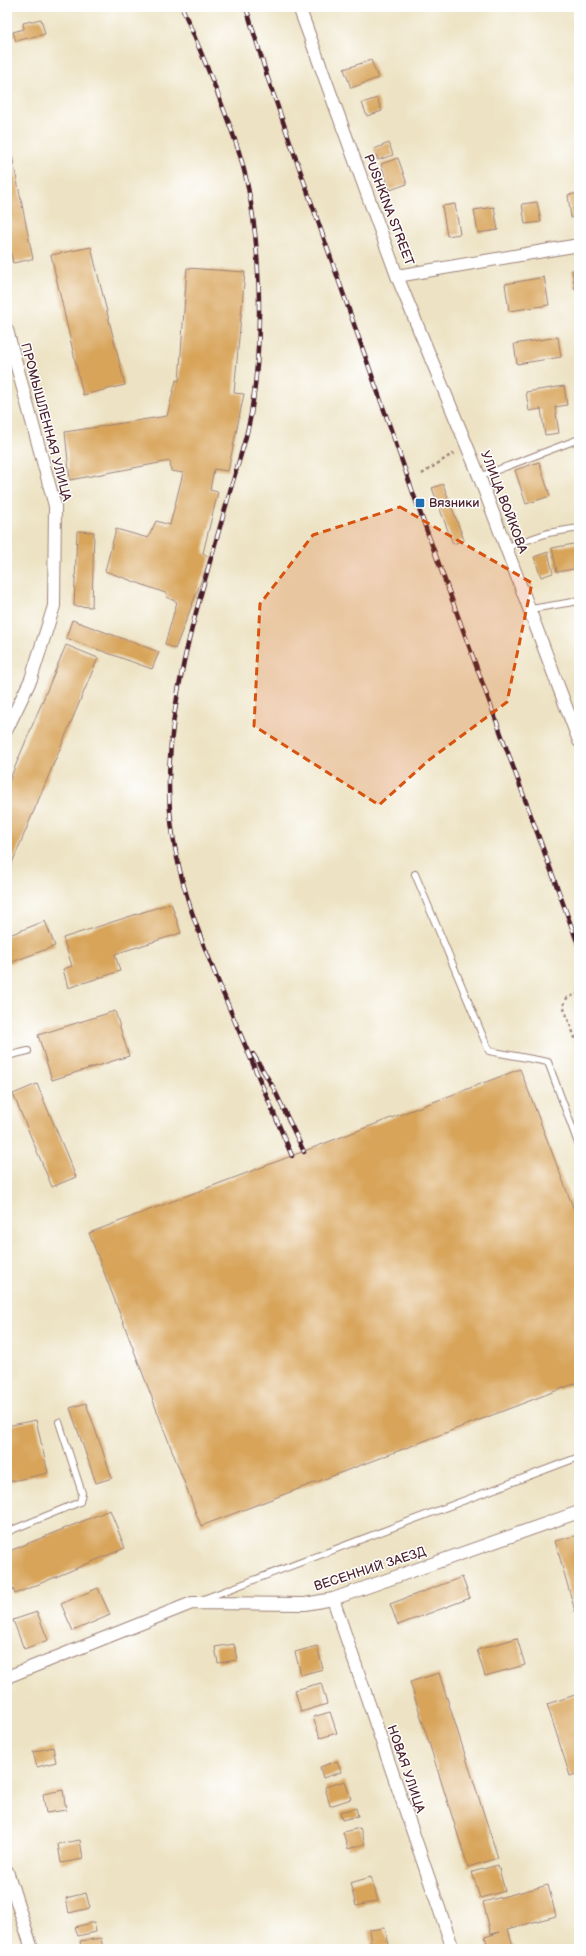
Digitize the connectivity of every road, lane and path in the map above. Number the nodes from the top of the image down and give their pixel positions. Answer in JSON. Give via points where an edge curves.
{"nodes":[{"id":1,"x":299,"y":7,"type":"edge"},
{"id":2,"x":579,"y":245,"type":"edge"},
{"id":3,"x":397,"y":276,"type":"junction"},
{"id":4,"x":7,"y":330,"type":"edge"},
{"id":5,"x":579,"y":439,"type":"edge"},
{"id":6,"x":473,"y":462,"type":"junction"},
{"id":7,"x":422,"y":474,"type":"dead end"},
{"id":8,"x":479,"y":476,"type":"junction"},
{"id":9,"x":579,"y":528,"type":"edge"},
{"id":10,"x":507,"y":547,"type":"junction"},
{"id":11,"x":579,"y":600,"type":"edge"},
{"id":12,"x":531,"y":610,"type":"junction"},
{"id":13,"x":7,"y":729,"type":"edge"},
{"id":14,"x":579,"y":741,"type":"edge"},
{"id":15,"x":415,"y":874,"type":"dead end"},
{"id":16,"x":579,"y":993,"type":"edge"},
{"id":17,"x":579,"y":1048,"type":"edge"},
{"id":18,"x":28,"y":1051,"type":"dead end"},
{"id":19,"x":7,"y":1056,"type":"edge"},
{"id":20,"x":579,"y":1146,"type":"edge"},
{"id":21,"x":59,"y":1422,"type":"dead end"},
{"id":22,"x":579,"y":1457,"type":"edge"},
{"id":23,"x":579,"y":1512,"type":"edge"},
{"id":24,"x":7,"y":1532,"type":"edge"},
{"id":25,"x":333,"y":1599,"type":"junction"},
{"id":26,"x":192,"y":1603,"type":"junction"},
{"id":27,"x":7,"y":1677,"type":"edge"},
{"id":28,"x":7,"y":1871,"type":"edge"},
{"id":29,"x":32,"y":1949,"type":"edge"},
{"id":30,"x":452,"y":1949,"type":"edge"}],
"edges":[{"from":1,"to":3,"type":"street","name":"PUSHKINA STREET"},
{"from":2,"to":3,"type":"street","name":"PUSHKINA STREET"},
{"from":3,"to":6,"type":"street","name":"УЛИЦА ВОЙКОВА"},
{"from":4,"to":13,"type":"street","name":"ПРОМЫШЛЕННАЯ УЛИЦА","via":[[55,506],[54,606],[31,679]]},
{"from":5,"to":8,"type":"lane"},
{"from":6,"to":7,"type":"path","via":[[452,454]]},
{"from":6,"to":8,"type":"street","name":"УЛИЦА ВОЙКОВА"},
{"from":8,"to":10,"type":"street","name":"УЛИЦА ВОЙКОВА"},
{"from":9,"to":10,"type":"lane","via":[[548,533]]},
{"from":10,"to":12,"type":"street","name":"УЛИЦА ВОЙКОВА"},
{"from":11,"to":12,"type":"lane"},
{"from":12,"to":14,"type":"street","name":"УЛИЦА ВОЙКОВА"},
{"from":15,"to":20,"type":"lane","via":[[489,1051],[548,1062]]},
{"from":16,"to":17,"type":"path","via":[[567,998],[563,1006]]},
{"from":18,"to":19,"type":"lane"},
{"from":21,"to":24,"type":"lane","via":[[82,1493],[80,1502]]},
{"from":22,"to":26,"type":"lane"},
{"from":23,"to":25,"type":"street","name":"ВЕСЕННИЙ ЗАЕЗД"},
{"from":25,"to":26,"type":"street","name":"ВЕСЕННИЙ ЗАЕЗД","via":[[305,1604]]},
{"from":25,"to":30,"type":"street","name":"НОВАЯ УЛИЦА"},
{"from":26,"to":27,"type":"street","name":"ВЕСЕННИЙ ЗАЕЗД"},
{"from":28,"to":29,"type":"street"}]}
